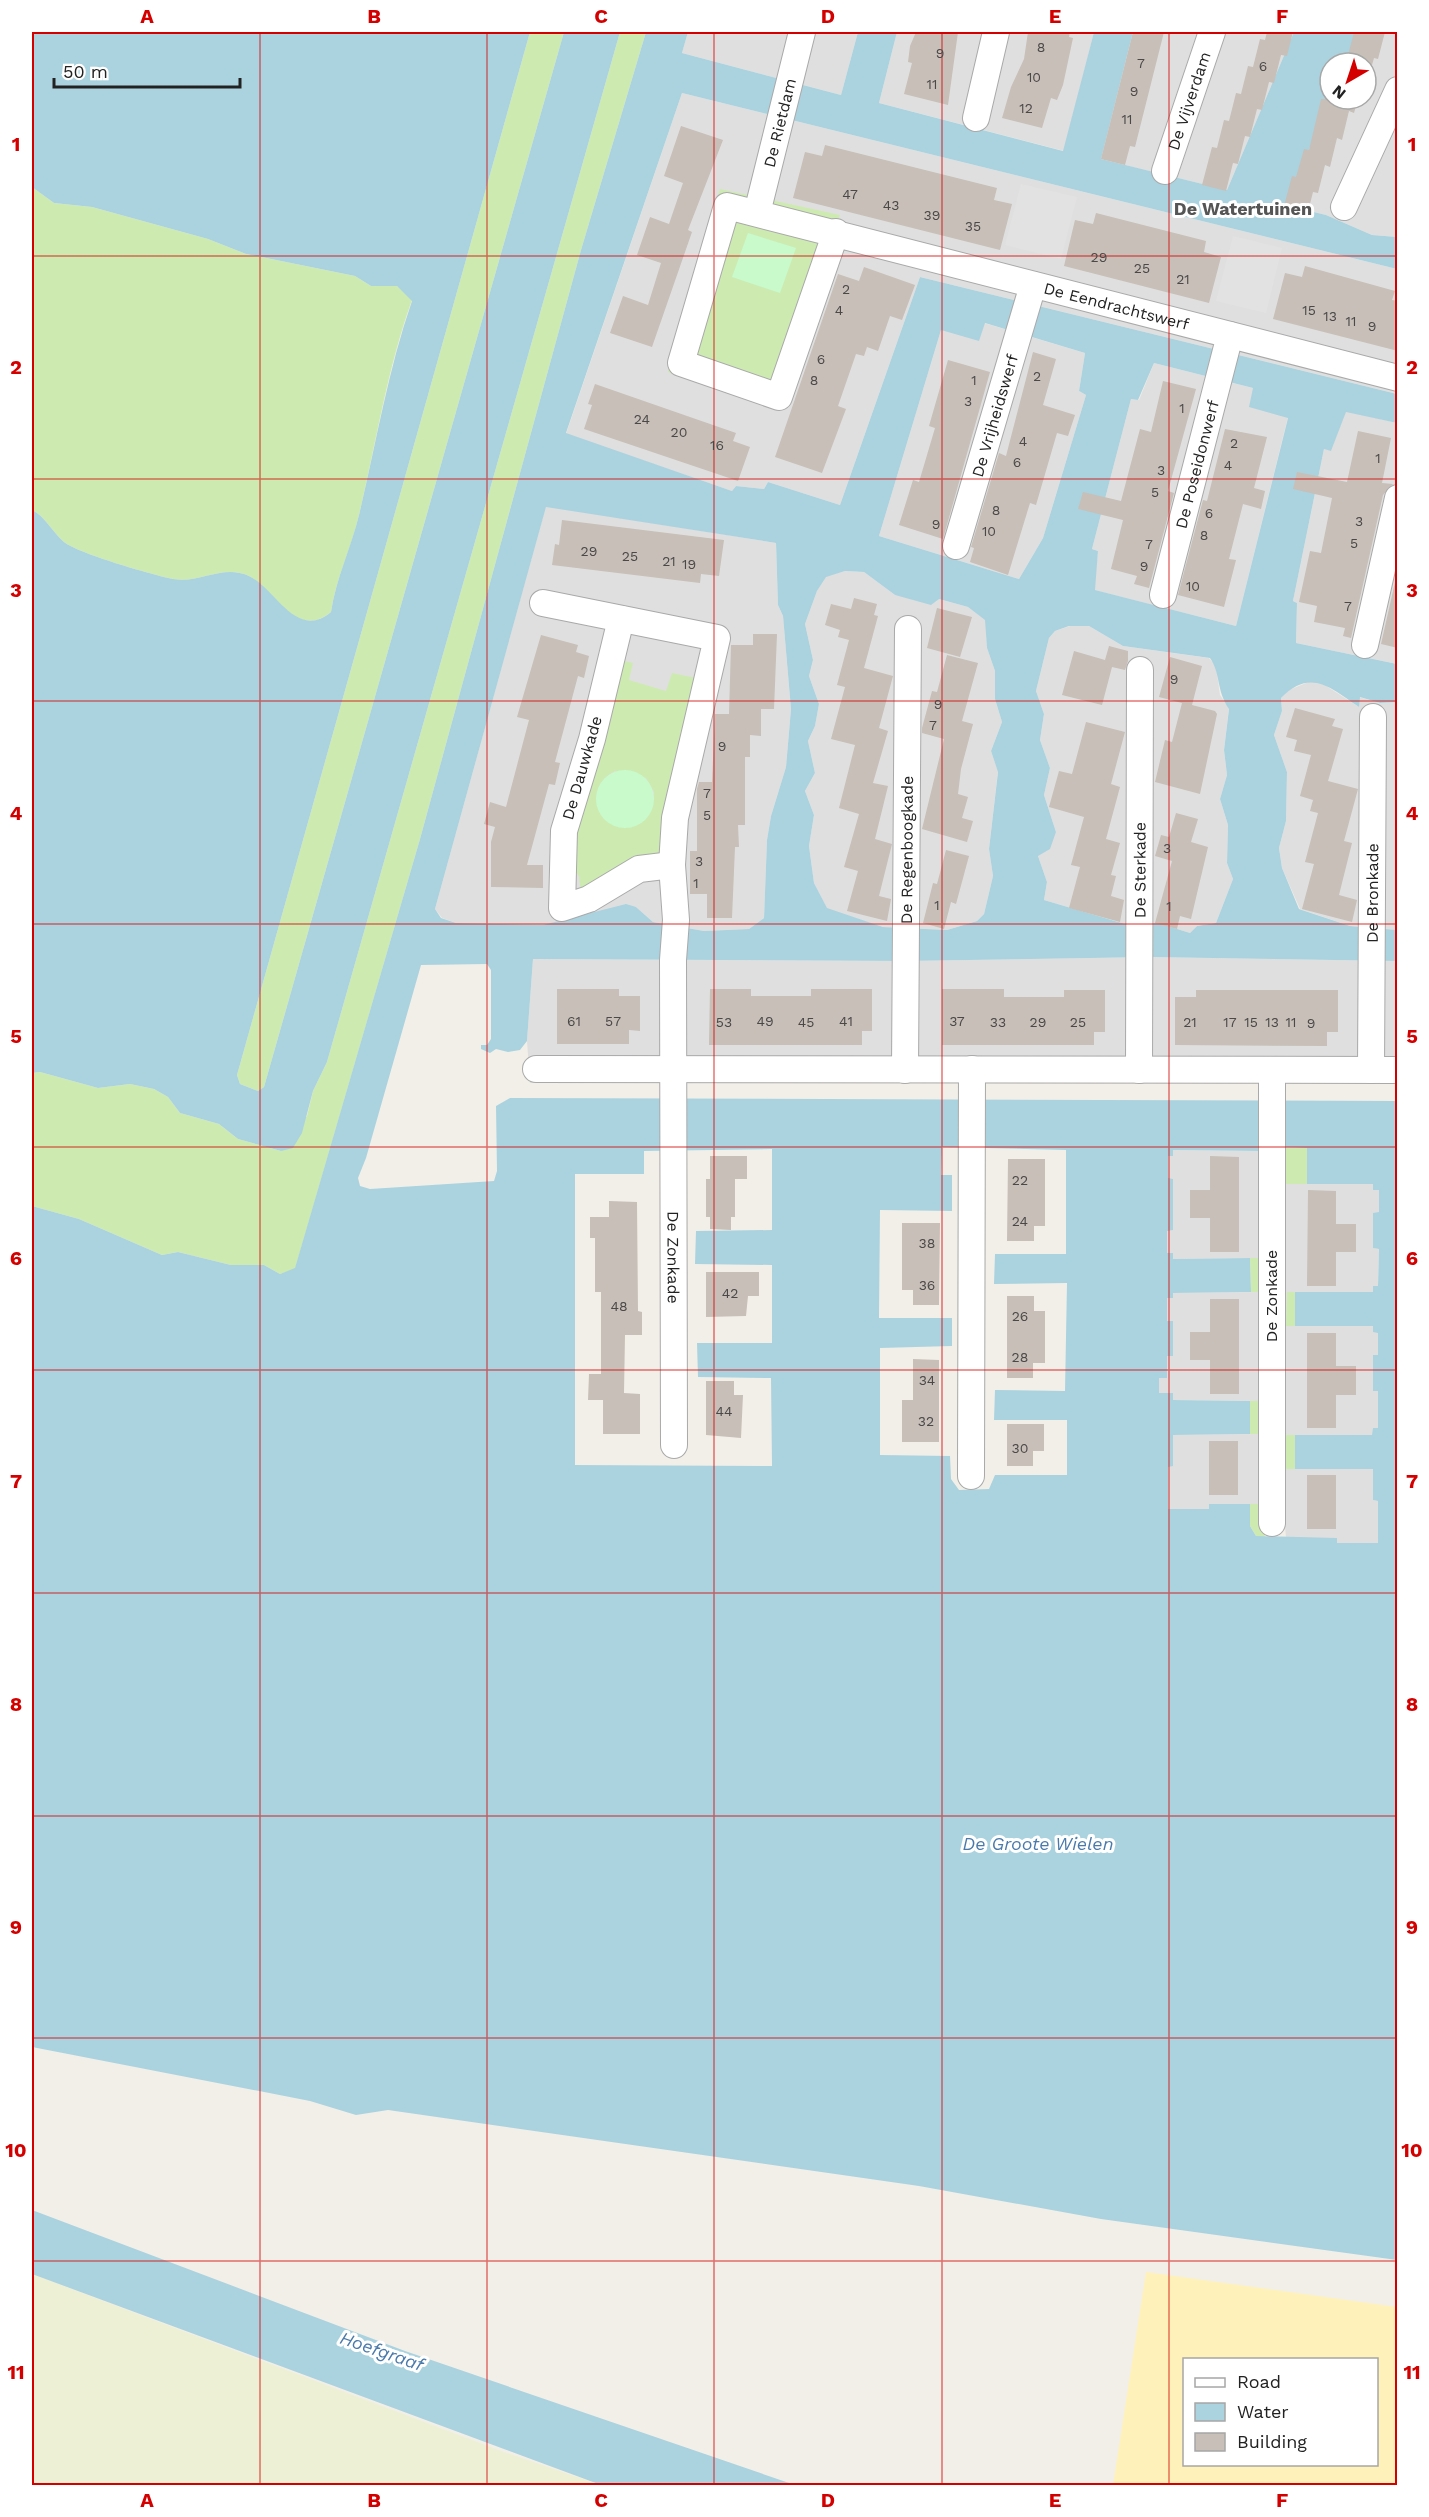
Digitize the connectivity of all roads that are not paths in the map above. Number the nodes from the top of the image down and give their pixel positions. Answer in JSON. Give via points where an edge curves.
{"nodes":[{"id":1,"x":802,"y":32,"type":"edge"},
{"id":2,"x":996,"y":32,"type":"edge"},
{"id":3,"x":1212,"y":32,"type":"edge"},
{"id":4,"x":1398,"y":90,"type":"edge"},
{"id":5,"x":976,"y":118,"type":"dead end"},
{"id":6,"x":1165,"y":171,"type":"dead end"},
{"id":7,"x":1344,"y":207,"type":"dead end"},
{"id":8,"x":757,"y":213,"type":"junction"},
{"id":9,"x":836,"y":232,"type":"junction"},
{"id":10,"x":1031,"y":291,"type":"junction"},
{"id":11,"x":1229,"y":340,"type":"junction"},
{"id":12,"x":1398,"y":378,"type":"edge"},
{"id":13,"x":1398,"y":498,"type":"edge"},
{"id":14,"x":956,"y":546,"type":"dead end"},
{"id":15,"x":1163,"y":595,"type":"dead end"},
{"id":16,"x":543,"y":603,"type":"dead end"},
{"id":17,"x":621,"y":619,"type":"junction"},
{"id":18,"x":908,"y":629,"type":"dead end"},
{"id":19,"x":1365,"y":645,"type":"dead end"},
{"id":20,"x":1140,"y":670,"type":"dead end"},
{"id":21,"x":1373,"y":717,"type":"dead end"},
{"id":22,"x":672,"y":865,"type":"junction"},
{"id":23,"x":536,"y":1069,"type":"dead end"},
{"id":24,"x":905,"y":1070,"type":"junction"},
{"id":25,"x":1139,"y":1070,"type":"junction"},
{"id":26,"x":1371,"y":1070,"type":"junction"},
{"id":27,"x":1398,"y":1070,"type":"edge"},
{"id":28,"x":972,"y":1077,"type":"junction"},
{"id":29,"x":1272,"y":1078,"type":"junction"},
{"id":30,"x":673,"y":1080,"type":"junction"},
{"id":31,"x":674,"y":1445,"type":"dead end"},
{"id":32,"x":971,"y":1476,"type":"dead end"},
{"id":33,"x":1272,"y":1523,"type":"dead end"}],
"edges":[{"from":1,"to":8,"type":"street","name":"De Rietdam"},
{"from":2,"to":5,"type":"street"},
{"from":3,"to":6,"type":"street","name":"De Vijverdam"},
{"from":4,"to":7,"type":"street"},
{"from":8,"to":9,"type":"street","name":"De Eendrachtswerf"},
{"from":8,"to":9,"type":"street","name":"De Eendrachtswerf","via":[[727,206],[681,363],[779,397]]},
{"from":9,"to":10,"type":"street","name":"De Eendrachtswerf"},
{"from":10,"to":11,"type":"street","name":"De Eendrachtswerf"},
{"from":10,"to":14,"type":"street","name":"De Vrijheidswerf"},
{"from":11,"to":12,"type":"street","name":"De Eendrachtswerf"},
{"from":11,"to":15,"type":"street","name":"De Poseidonwerf"},
{"from":13,"to":19,"type":"street"},
{"from":16,"to":17,"type":"street"},
{"from":17,"to":22,"type":"street","via":[[717,638],[675,818]]},
{"from":17,"to":22,"type":"street","name":"De Dauwkade","via":[[592,739],[564,831],[562,908],[589,899],[639,869]]},
{"from":18,"to":24,"type":"street","name":"De Regenboogkade"},
{"from":20,"to":25,"type":"street","name":"De Sterkade"},
{"from":21,"to":26,"type":"street","name":"De Bronkade"},
{"from":22,"to":30,"type":"street","via":[[676,920]]},
{"from":23,"to":30,"type":"street"},
{"from":24,"to":28,"type":"street"},
{"from":24,"to":30,"type":"street"},
{"from":25,"to":28,"type":"street"},
{"from":25,"to":29,"type":"street"},
{"from":26,"to":27,"type":"street"},
{"from":26,"to":29,"type":"street"},
{"from":28,"to":32,"type":"street"},
{"from":29,"to":33,"type":"street","name":"De Zonkade"},
{"from":30,"to":31,"type":"street","name":"De Zonkade"}]}
